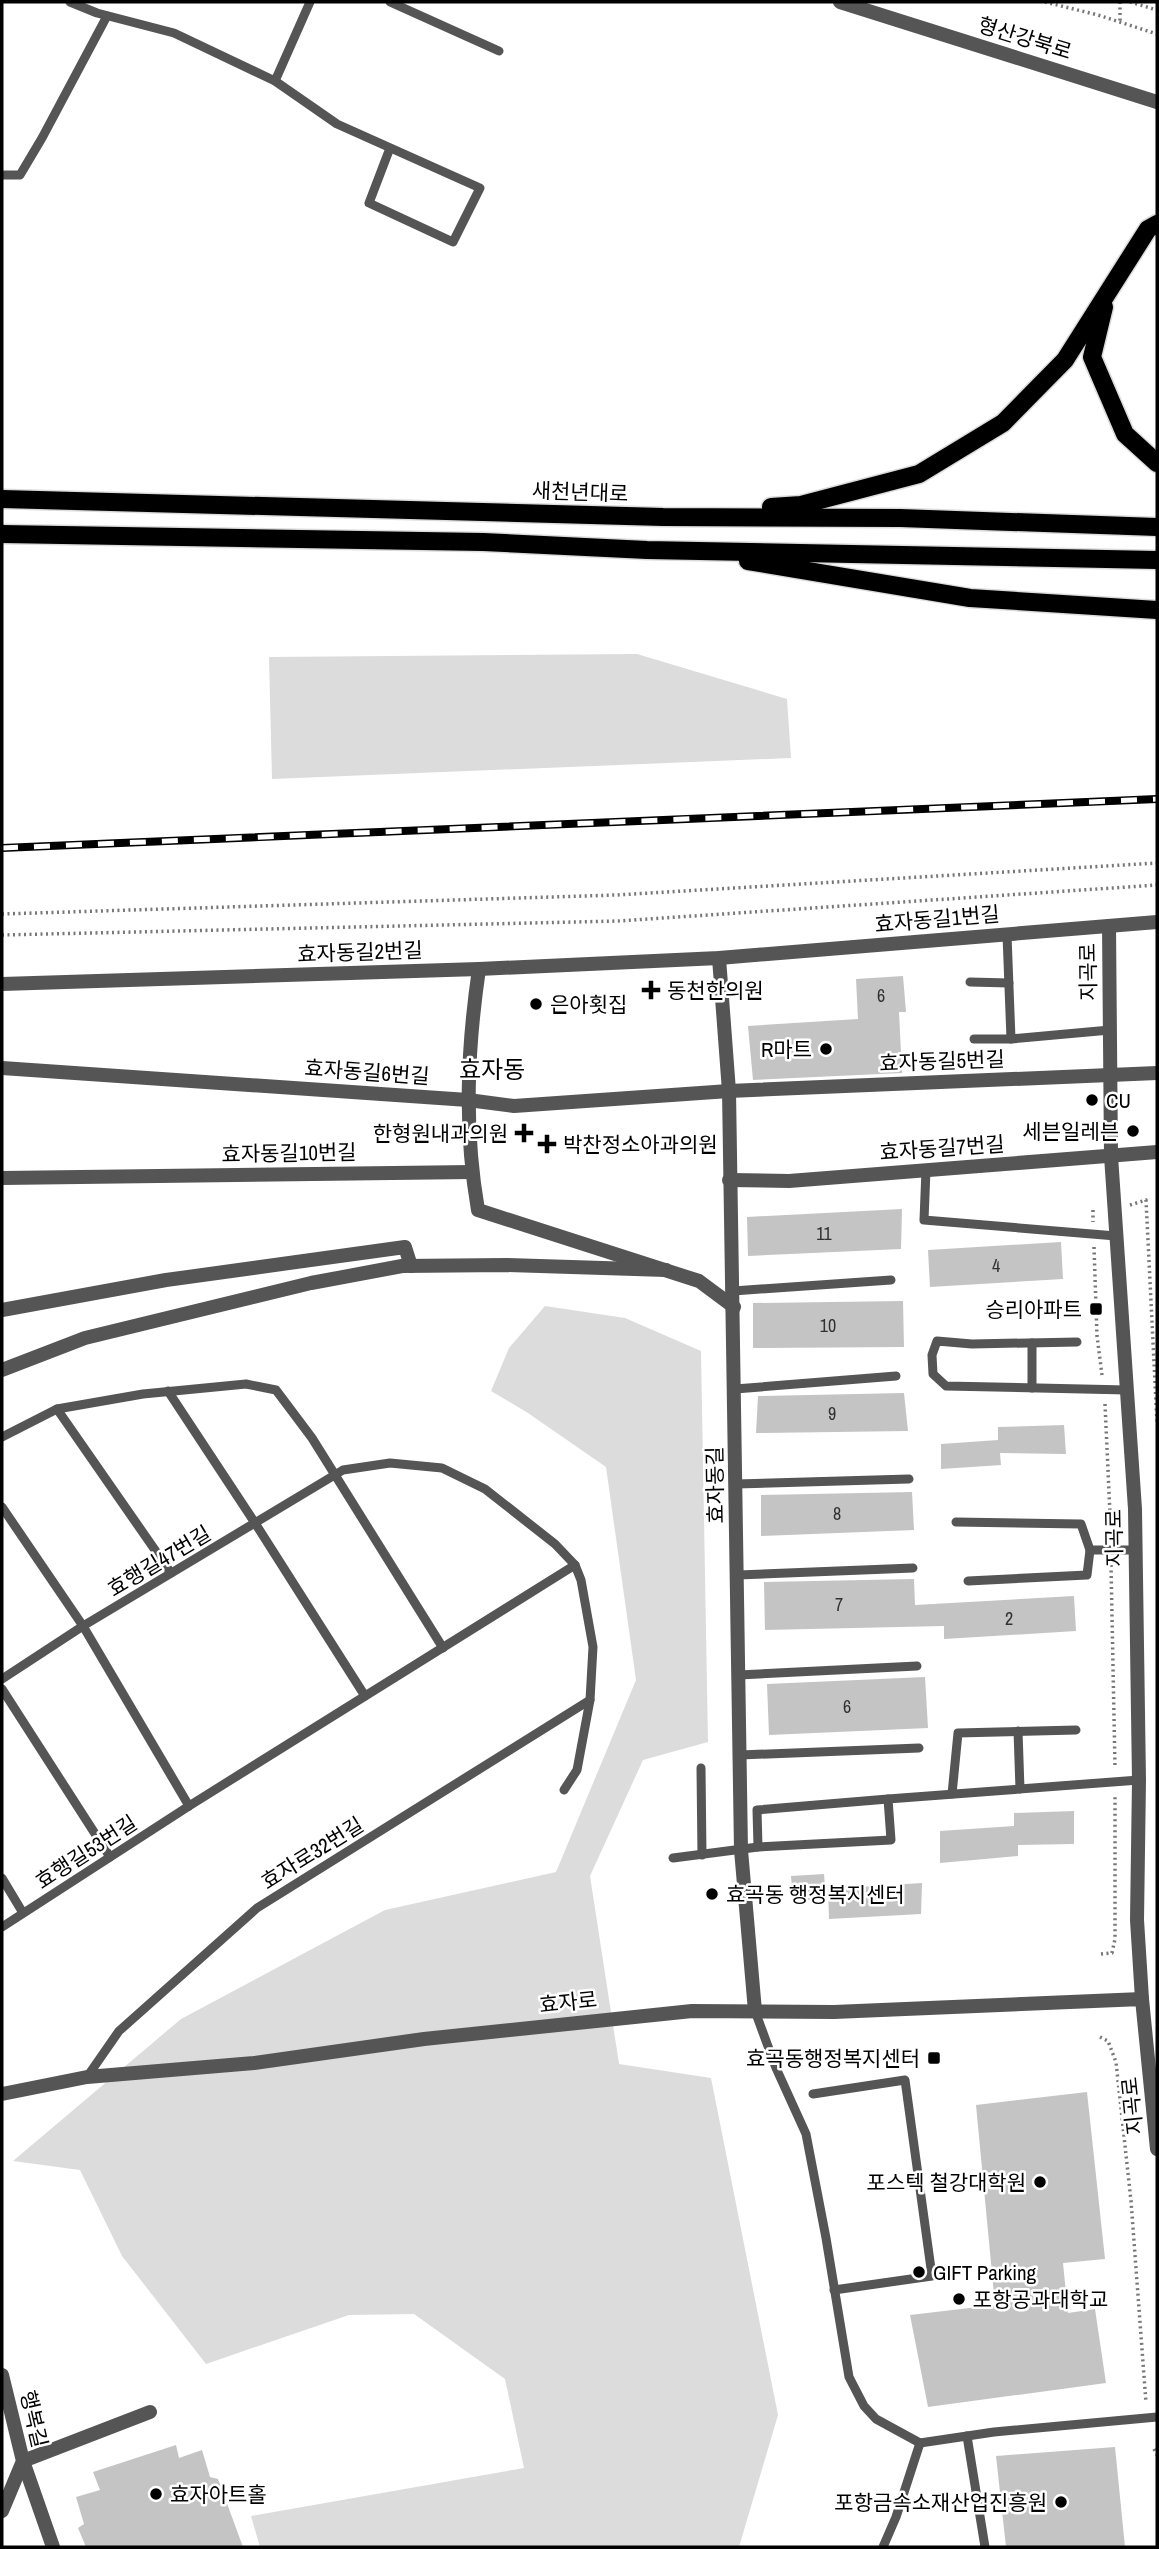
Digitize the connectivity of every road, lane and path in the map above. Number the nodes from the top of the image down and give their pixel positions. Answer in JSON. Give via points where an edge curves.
{"nodes":[{"id":1,"x":70,"y":2,"type":"edge"},
{"id":2,"x":310,"y":2,"type":"edge"},
{"id":3,"x":390,"y":2,"type":"edge"},
{"id":4,"x":839,"y":2,"type":"edge"},
{"id":5,"x":1045,"y":2,"type":"edge"},
{"id":6,"x":1120,"y":2,"type":"edge"},
{"id":7,"x":1130,"y":2,"type":"edge"},
{"id":8,"x":1157,"y":10,"type":"edge"},
{"id":9,"x":107,"y":16,"type":"junction"},
{"id":10,"x":1120,"y":22,"type":"junction"},
{"id":11,"x":1157,"y":34,"type":"edge"},
{"id":12,"x":499,"y":51,"type":"dead end"},
{"id":13,"x":275,"y":81,"type":"junction"},
{"id":14,"x":1157,"y":102,"type":"edge"},
{"id":15,"x":390,"y":148,"type":"junction"},
{"id":16,"x":2,"y":175,"type":"edge"},
{"id":17,"x":1157,"y":223,"type":"edge"},
{"id":18,"x":1108,"y":292,"type":"junction"},
{"id":19,"x":1157,"y":463,"type":"edge"},
{"id":20,"x":2,"y":499,"type":"edge"},
{"id":21,"x":663,"y":517,"type":"junction"},
{"id":22,"x":1157,"y":527,"type":"edge"},
{"id":23,"x":2,"y":534,"type":"edge"},
{"id":24,"x":682,"y":550,"type":"junction"},
{"id":25,"x":1157,"y":560,"type":"edge"},
{"id":26,"x":1157,"y":610,"type":"edge"},
{"id":27,"x":1157,"y":863,"type":"edge"},
{"id":28,"x":1157,"y":885,"type":"edge"},
{"id":29,"x":2,"y":914,"type":"edge"},
{"id":30,"x":1157,"y":922,"type":"edge"},
{"id":31,"x":1109,"y":926,"type":"junction"},
{"id":32,"x":2,"y":935,"type":"edge"},
{"id":33,"x":1007,"y":935,"type":"junction"},
{"id":34,"x":719,"y":958,"type":"junction"},
{"id":35,"x":479,"y":969,"type":"junction"},
{"id":36,"x":970,"y":982,"type":"dead end"},
{"id":37,"x":1009,"y":983,"type":"junction"},
{"id":38,"x":2,"y":984,"type":"edge"},
{"id":39,"x":1110,"y":1030,"type":"junction"},
{"id":40,"x":974,"y":1039,"type":"dead end"},
{"id":41,"x":1011,"y":1039,"type":"junction"},
{"id":42,"x":2,"y":1068,"type":"edge"},
{"id":43,"x":1157,"y":1073,"type":"edge"},
{"id":44,"x":1110,"y":1076,"type":"junction"},
{"id":45,"x":729,"y":1091,"type":"junction"},
{"id":46,"x":468,"y":1100,"type":"junction"},
{"id":47,"x":1157,"y":1152,"type":"edge"},
{"id":48,"x":1111,"y":1156,"type":"junction"},
{"id":49,"x":926,"y":1170,"type":"junction"},
{"id":50,"x":472,"y":1172,"type":"junction"},
{"id":51,"x":2,"y":1178,"type":"edge"},
{"id":52,"x":729,"y":1180,"type":"junction"},
{"id":53,"x":1093,"y":1210,"type":"dead end"},
{"id":54,"x":1114,"y":1210,"type":"junction"},
{"id":55,"x":1094,"y":1234,"type":"junction"},
{"id":56,"x":1116,"y":1236,"type":"junction"},
{"id":57,"x":411,"y":1266,"type":"junction"},
{"id":58,"x":666,"y":1270,"type":"junction"},
{"id":59,"x":891,"y":1280,"type":"dead end"},
{"id":60,"x":733,"y":1292,"type":"junction"},
{"id":61,"x":734,"y":1307,"type":"junction"},
{"id":62,"x":2,"y":1310,"type":"edge"},
{"id":63,"x":1077,"y":1342,"type":"dead end"},
{"id":64,"x":1032,"y":1343,"type":"junction"},
{"id":65,"x":2,"y":1370,"type":"edge"},
{"id":66,"x":896,"y":1376,"type":"dead end"},
{"id":67,"x":1032,"y":1388,"type":"junction"},
{"id":68,"x":735,"y":1389,"type":"junction"},
{"id":69,"x":1104,"y":1390,"type":"junction"},
{"id":70,"x":1127,"y":1390,"type":"junction"},
{"id":71,"x":168,"y":1391,"type":"junction"},
{"id":72,"x":57,"y":1409,"type":"junction"},
{"id":73,"x":1157,"y":1423,"type":"edge"},
{"id":74,"x":2,"y":1437,"type":"edge"},
{"id":75,"x":335,"y":1475,"type":"junction"},
{"id":76,"x":909,"y":1479,"type":"dead end"},
{"id":77,"x":736,"y":1484,"type":"junction"},
{"id":78,"x":2,"y":1507,"type":"edge"},
{"id":79,"x":956,"y":1522,"type":"dead end"},
{"id":80,"x":256,"y":1523,"type":"junction"},
{"id":81,"x":1090,"y":1550,"type":"junction"},
{"id":82,"x":1111,"y":1550,"type":"junction"},
{"id":83,"x":1136,"y":1550,"type":"junction"},
{"id":84,"x":575,"y":1565,"type":"junction"},
{"id":85,"x":913,"y":1568,"type":"dead end"},
{"id":86,"x":171,"y":1573,"type":"junction"},
{"id":87,"x":737,"y":1574,"type":"junction"},
{"id":88,"x":968,"y":1581,"type":"dead end"},
{"id":89,"x":83,"y":1626,"type":"junction"},
{"id":90,"x":443,"y":1648,"type":"junction"},
{"id":91,"x":917,"y":1666,"type":"dead end"},
{"id":92,"x":739,"y":1675,"type":"junction"},
{"id":93,"x":2,"y":1679,"type":"edge"},
{"id":94,"x":2,"y":1689,"type":"edge"},
{"id":95,"x":365,"y":1696,"type":"junction"},
{"id":96,"x":590,"y":1700,"type":"junction"},
{"id":97,"x":1076,"y":1730,"type":"dead end"},
{"id":98,"x":1018,"y":1731,"type":"junction"},
{"id":99,"x":919,"y":1748,"type":"dead end"},
{"id":100,"x":740,"y":1755,"type":"junction"},
{"id":101,"x":701,"y":1768,"type":"dead end"},
{"id":102,"x":1139,"y":1780,"type":"junction"},
{"id":103,"x":1115,"y":1782,"type":"junction"},
{"id":104,"x":1020,"y":1789,"type":"junction"},
{"id":105,"x":564,"y":1790,"type":"dead end"},
{"id":106,"x":952,"y":1794,"type":"junction"},
{"id":107,"x":888,"y":1799,"type":"junction"},
{"id":108,"x":190,"y":1806,"type":"junction"},
{"id":109,"x":758,"y":1847,"type":"junction"},
{"id":110,"x":741,"y":1850,"type":"junction"},
{"id":111,"x":702,"y":1855,"type":"junction"},
{"id":112,"x":110,"y":1857,"type":"junction"},
{"id":113,"x":673,"y":1858,"type":"dead end"},
{"id":114,"x":2,"y":1878,"type":"edge"},
{"id":115,"x":23,"y":1913,"type":"junction"},
{"id":116,"x":2,"y":1927,"type":"edge"},
{"id":117,"x":1101,"y":1954,"type":"dead end"},
{"id":118,"x":1142,"y":1999,"type":"junction"},
{"id":119,"x":755,"y":2011,"type":"junction"},
{"id":120,"x":1100,"y":2037,"type":"dead end"},
{"id":121,"x":87,"y":2077,"type":"junction"},
{"id":122,"x":2,"y":2094,"type":"edge"},
{"id":123,"x":813,"y":2094,"type":"dead end"},
{"id":124,"x":1157,"y":2149,"type":"edge"},
{"id":125,"x":834,"y":2291,"type":"junction"},
{"id":126,"x":2,"y":2375,"type":"edge"},
{"id":127,"x":1146,"y":2409,"type":"dead end"},
{"id":128,"x":150,"y":2412,"type":"dead end"},
{"id":129,"x":1157,"y":2417,"type":"edge"},
{"id":130,"x":967,"y":2436,"type":"junction"},
{"id":131,"x":920,"y":2443,"type":"junction"},
{"id":132,"x":1153,"y":2449,"type":"dead end"},
{"id":133,"x":1157,"y":2455,"type":"edge"},
{"id":134,"x":23,"y":2461,"type":"junction"},
{"id":135,"x":2,"y":2511,"type":"edge"},
{"id":136,"x":53,"y":2547,"type":"edge"},
{"id":137,"x":883,"y":2547,"type":"edge"},
{"id":138,"x":985,"y":2547,"type":"edge"}],
"edges":[{"from":1,"to":9,"type":"lane"},
{"from":2,"to":13,"type":"lane"},
{"from":3,"to":12,"type":"lane"},
{"from":4,"to":14,"type":"street","name":"형산강북로"},
{"from":5,"to":10,"type":"path"},
{"from":6,"to":10,"type":"path"},
{"from":7,"to":8,"type":"path"},
{"from":9,"to":13,"type":"lane","via":[[174,33]]},
{"from":9,"to":16,"type":"lane","via":[[20,175]]},
{"from":10,"to":11,"type":"path"},
{"from":13,"to":15,"type":"lane","via":[[337,124]]},
{"from":15,"to":15,"type":"lane","via":[[480,188],[453,242],[369,204]]},
{"from":17,"to":18,"type":"main road","via":[[1148,229]]},
{"from":18,"to":19,"type":"main road","via":[[1092,357],[1125,434]]},
{"from":18,"to":21,"type":"main road","via":[[1065,360],[1003,423],[919,474],[801,505]]},
{"from":20,"to":21,"type":"main road","name":"새천년대로"},
{"from":21,"to":22,"type":"main road","name":"새천년대로","via":[[900,518]]},
{"from":23,"to":24,"type":"main road"},
{"from":24,"to":25,"type":"main road"},
{"from":24,"to":26,"type":"main road","via":[[970,598]]},
{"from":27,"to":29,"type":"path","via":[[616,895]]},
{"from":28,"to":32,"type":"path","via":[[618,921]]},
{"from":30,"to":31,"type":"street","name":"효자동길1번길"},
{"from":31,"to":33,"type":"street","name":"효자동길1번길"},
{"from":31,"to":39,"type":"street","name":"지곡로"},
{"from":33,"to":34,"type":"street","name":"효자동길1번길"},
{"from":33,"to":37,"type":"lane"},
{"from":34,"to":35,"type":"street","name":"효자동길2번길"},
{"from":34,"to":45,"type":"street","name":"효자동길"},
{"from":35,"to":38,"type":"street","name":"효자동길2번길"},
{"from":35,"to":46,"type":"street","via":[[469,1043]]},
{"from":36,"to":37,"type":"lane"},
{"from":37,"to":41,"type":"lane"},
{"from":39,"to":41,"type":"lane"},
{"from":39,"to":44,"type":"street","name":"지곡로"},
{"from":40,"to":41,"type":"lane"},
{"from":42,"to":46,"type":"street","name":"효자동길6번길"},
{"from":43,"to":44,"type":"street","name":"효자동길5번길"},
{"from":44,"to":45,"type":"street","name":"효자동길5번길"},
{"from":44,"to":48,"type":"street","name":"지곡로"},
{"from":45,"to":46,"type":"street","name":"효자동길6번길","via":[[514,1106]]},
{"from":45,"to":52,"type":"street","name":"효자동길"},
{"from":46,"to":50,"type":"street"},
{"from":47,"to":48,"type":"street","name":"효자동길7번길"},
{"from":48,"to":49,"type":"street","name":"효자동길7번길"},
{"from":48,"to":54,"type":"street","name":"지곡로"},
{"from":49,"to":52,"type":"street","name":"효자동길7번길","via":[[789,1181]]},
{"from":49,"to":55,"type":"lane","via":[[924,1220]]},
{"from":50,"to":51,"type":"street","name":"효자동길10번길"},
{"from":50,"to":58,"type":"street","via":[[478,1210]]},
{"from":52,"to":60,"type":"street","name":"효자동길"},
{"from":53,"to":55,"type":"path"},
{"from":54,"to":56,"type":"street","name":"지곡로"},
{"from":54,"to":73,"type":"path","via":[[1146,1200]]},
{"from":55,"to":56,"type":"lane"},
{"from":55,"to":69,"type":"path","via":[[1097,1336]]},
{"from":56,"to":70,"type":"street","name":"지곡로"},
{"from":57,"to":58,"type":"street"},
{"from":57,"to":62,"type":"street","via":[[405,1247],[166,1280]]},
{"from":57,"to":65,"type":"street","via":[[311,1283],[85,1338]]},
{"from":58,"to":61,"type":"street","via":[[699,1281]]},
{"from":59,"to":60,"type":"lane"},
{"from":60,"to":61,"type":"street","name":"효자동길"},
{"from":61,"to":68,"type":"street","name":"효자동길"},
{"from":63,"to":64,"type":"lane"},
{"from":64,"to":67,"type":"lane"},
{"from":64,"to":67,"type":"lane","via":[[937,1341],[932,1355],[933,1374],[946,1385]]},
{"from":66,"to":68,"type":"lane"},
{"from":67,"to":69,"type":"lane"},
{"from":68,"to":77,"type":"street","name":"효자동길"},
{"from":69,"to":70,"type":"lane"},
{"from":69,"to":82,"type":"path"},
{"from":70,"to":83,"type":"street","name":"지곡로"},
{"from":71,"to":72,"type":"lane"},
{"from":71,"to":75,"type":"lane","via":[[246,1384],[276,1390]]},
{"from":71,"to":80,"type":"lane"},
{"from":72,"to":74,"type":"lane"},
{"from":72,"to":86,"type":"lane"},
{"from":75,"to":80,"type":"lane","name":"효행길47번길"},
{"from":75,"to":84,"type":"lane","via":[[390,1463],[442,1468],[485,1489]]},
{"from":75,"to":90,"type":"lane"},
{"from":76,"to":77,"type":"lane"},
{"from":77,"to":87,"type":"street","name":"효자동길"},
{"from":78,"to":89,"type":"lane"},
{"from":79,"to":81,"type":"lane","via":[[1081,1524]]},
{"from":80,"to":86,"type":"lane","name":"효행길47번길"},
{"from":80,"to":95,"type":"lane"},
{"from":81,"to":82,"type":"lane"},
{"from":81,"to":88,"type":"lane","via":[[1087,1575]]},
{"from":82,"to":83,"type":"lane"},
{"from":82,"to":103,"type":"path"},
{"from":83,"to":102,"type":"street","name":"지곡로"},
{"from":84,"to":90,"type":"lane","name":"효행길53번길"},
{"from":84,"to":96,"type":"lane","via":[[593,1647]]},
{"from":85,"to":87,"type":"lane"},
{"from":86,"to":89,"type":"lane","name":"효행길47번길"},
{"from":87,"to":92,"type":"street","name":"효자동길"},
{"from":89,"to":93,"type":"lane","name":"효행길47번길"},
{"from":89,"to":108,"type":"lane"},
{"from":90,"to":95,"type":"lane","name":"효행길53번길"},
{"from":91,"to":92,"type":"lane"},
{"from":92,"to":100,"type":"street","name":"효자동길"},
{"from":94,"to":112,"type":"lane"},
{"from":95,"to":108,"type":"lane","name":"효행길53번길"},
{"from":96,"to":105,"type":"lane","via":[[577,1770]]},
{"from":96,"to":121,"type":"lane","name":"효자로32번길","via":[[257,1908],[119,2031]]},
{"from":97,"to":98,"type":"lane"},
{"from":98,"to":104,"type":"lane"},
{"from":98,"to":106,"type":"lane","via":[[958,1733]]},
{"from":99,"to":100,"type":"lane"},
{"from":100,"to":110,"type":"street","name":"효자동길"},
{"from":101,"to":111,"type":"lane"},
{"from":102,"to":103,"type":"lane"},
{"from":102,"to":118,"type":"street","name":"지곡로","via":[[1137,1920]]},
{"from":103,"to":104,"type":"lane"},
{"from":103,"to":117,"type":"path","via":[[1115,1939],[1112,1953]]},
{"from":104,"to":106,"type":"lane"},
{"from":106,"to":107,"type":"lane"},
{"from":107,"to":109,"type":"lane","via":[[757,1810]]},
{"from":107,"to":109,"type":"lane","via":[[891,1840]]},
{"from":108,"to":112,"type":"lane","name":"효행길53번길"},
{"from":109,"to":110,"type":"lane"},
{"from":110,"to":111,"type":"lane"},
{"from":110,"to":119,"type":"street","name":"효자동길"},
{"from":111,"to":113,"type":"lane"},
{"from":112,"to":115,"type":"lane","name":"효행길53번길"},
{"from":114,"to":115,"type":"lane"},
{"from":115,"to":116,"type":"lane","name":"효행길53번길"},
{"from":118,"to":119,"type":"street","name":"효자로"},
{"from":118,"to":124,"type":"street","name":"지곡로"},
{"from":119,"to":121,"type":"street","name":"효자로","via":[[692,2011],[550,2024],[254,2063]]},
{"from":119,"to":125,"type":"lane","via":[[806,2134]]},
{"from":120,"to":127,"type":"path","via":[[1108,2041],[1116,2062]]},
{"from":121,"to":122,"type":"street","name":"효자로"},
{"from":123,"to":125,"type":"lane","via":[[905,2080],[932,2276]]},
{"from":125,"to":131,"type":"lane","via":[[849,2377],[864,2406],[876,2419]]},
{"from":126,"to":134,"type":"street","name":"행복길"},
{"from":128,"to":134,"type":"street"},
{"from":129,"to":130,"type":"lane"},
{"from":130,"to":131,"type":"lane"},
{"from":130,"to":138,"type":"lane"},
{"from":131,"to":137,"type":"lane"},
{"from":132,"to":133,"type":"path"},
{"from":134,"to":135,"type":"street","name":"행복길"},
{"from":134,"to":136,"type":"street"}]}
